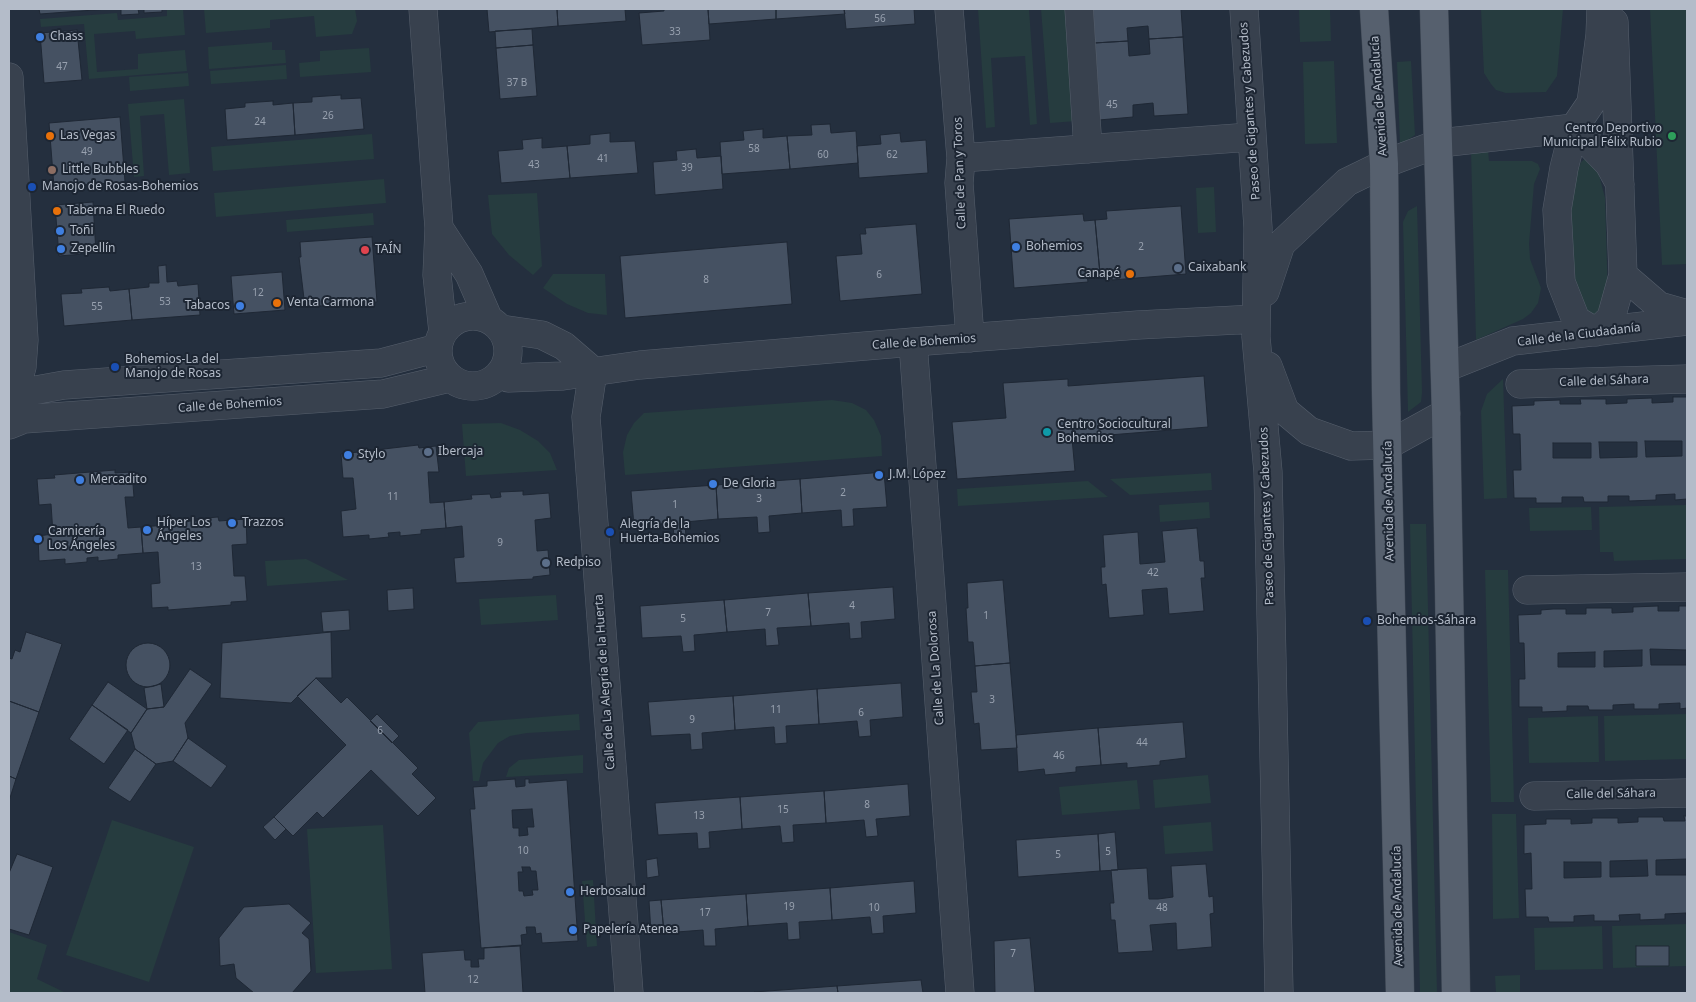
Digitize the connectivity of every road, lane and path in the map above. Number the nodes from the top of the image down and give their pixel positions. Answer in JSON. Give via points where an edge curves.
{"nodes":[{"id":1,"x":423,"y":9,"type":"edge"},
{"id":2,"x":949,"y":9,"type":"edge"},
{"id":3,"x":1079,"y":9,"type":"edge"},
{"id":4,"x":1244,"y":9,"type":"edge"},
{"id":5,"x":1374,"y":9,"type":"edge"},
{"id":6,"x":1434,"y":9,"type":"edge"},
{"id":7,"x":1601,"y":9,"type":"edge"},
{"id":8,"x":1613,"y":9,"type":"edge"},
{"id":9,"x":9,"y":77,"type":"edge"},
{"id":10,"x":1574,"y":128,"type":"junction"},
{"id":11,"x":1251,"y":137,"type":"junction"},
{"id":12,"x":1440,"y":143,"type":"junction"},
{"id":13,"x":1088,"y":150,"type":"junction"},
{"id":14,"x":961,"y":158,"type":"junction"},
{"id":15,"x":1384,"y":164,"type":"junction"},
{"id":16,"x":1620,"y":184,"type":"junction"},
{"id":17,"x":439,"y":228,"type":"junction"},
{"id":18,"x":1623,"y":275,"type":"junction"},
{"id":19,"x":1687,"y":314,"type":"edge"},
{"id":20,"x":1687,"y":321,"type":"edge"},
{"id":21,"x":495,"y":325,"type":"junction"},
{"id":22,"x":1256,"y":328,"type":"junction"},
{"id":23,"x":1596,"y":332,"type":"junction"},
{"id":24,"x":970,"y":338,"type":"junction"},
{"id":25,"x":440,"y":340,"type":"junction"},
{"id":26,"x":913,"y":342,"type":"junction"},
{"id":27,"x":1445,"y":368,"type":"junction"},
{"id":28,"x":593,"y":371,"type":"junction"},
{"id":29,"x":500,"y":374,"type":"junction"},
{"id":30,"x":450,"y":378,"type":"junction"},
{"id":31,"x":1687,"y":379,"type":"edge"},
{"id":32,"x":1520,"y":384,"type":"dead end"},
{"id":33,"x":11,"y":398,"type":"edge"},
{"id":34,"x":1446,"y":413,"type":"junction"},
{"id":35,"x":9,"y":425,"type":"edge"},
{"id":36,"x":1388,"y":446,"type":"junction"},
{"id":37,"x":1687,"y":587,"type":"edge"},
{"id":38,"x":1526,"y":590,"type":"dead end"},
{"id":39,"x":1687,"y":793,"type":"edge"},
{"id":40,"x":1534,"y":796,"type":"dead end"},
{"id":41,"x":629,"y":993,"type":"edge"},
{"id":42,"x":960,"y":993,"type":"edge"},
{"id":43,"x":1279,"y":993,"type":"edge"},
{"id":44,"x":1400,"y":993,"type":"edge"},
{"id":45,"x":1456,"y":993,"type":"edge"}],
"edges":[{"from":1,"to":17,"type":"street"},
{"from":2,"to":14,"type":"street","name":"Calle de Pan y Toros"},
{"from":3,"to":13,"type":"street"},
{"from":4,"to":11,"type":"street","name":"Paseo de Gigantes y Cabezudos"},
{"from":5,"to":15,"type":"main road","name":"Avenida de Andalucía"},
{"from":6,"to":12,"type":"main road"},
{"from":7,"to":10,"type":"street","via":[[1590,102]]},
{"from":8,"to":16,"type":"street"},
{"from":9,"to":33,"type":"street","via":[[24,340],[22,367]]},
{"from":10,"to":12,"type":"street"},
{"from":10,"to":16,"type":"street","via":[[1609,164]]},
{"from":10,"to":23,"type":"street","via":[[1557,210],[1561,282],[1576,320]]},
{"from":11,"to":13,"type":"street"},
{"from":11,"to":22,"type":"street","name":"Paseo de Gigantes y Cabezudos","via":[[1258,228]]},
{"from":12,"to":15,"type":"street"},
{"from":12,"to":27,"type":"main road"},
{"from":13,"to":14,"type":"street"},
{"from":14,"to":24,"type":"street","name":"Calle de Pan y Toros","via":[[959,183]]},
{"from":15,"to":22,"type":"street","via":[[1347,182],[1280,244]]},
{"from":15,"to":36,"type":"main road","name":"Avenida de Andalucía"},
{"from":16,"to":18,"type":"street"},
{"from":17,"to":21,"type":"street","via":[[469,274]]},
{"from":17,"to":25,"type":"street"},
{"from":18,"to":19,"type":"street","via":[[1659,306]]},
{"from":18,"to":23,"type":"street","via":[[1611,318]]},
{"from":20,"to":23,"type":"street","name":"Calle de la Ciudadanía"},
{"from":21,"to":25,"type":"street","via":[[471,315],[450,323]]},
{"from":21,"to":28,"type":"street","via":[[542,335],[564,346]]},
{"from":21,"to":29,"type":"street","via":[[506,340],[508,352]]},
{"from":22,"to":24,"type":"street","name":"Calle de Bohemios","via":[[1138,325]]},
{"from":22,"to":36,"type":"street","via":[[1285,411],[1309,431],[1351,446]]},
{"from":22,"to":43,"type":"street","name":"Paseo de Gigantes y Cabezudos","via":[[1268,472]]},
{"from":23,"to":27,"type":"street","name":"Calle de la Ciudadanía","via":[[1513,341]]},
{"from":24,"to":26,"type":"street","name":"Calle de Bohemios"},
{"from":25,"to":30,"type":"street","via":[[440,365]]},
{"from":25,"to":33,"type":"street","via":[[381,363],[64,385]]},
{"from":26,"to":28,"type":"street","name":"Calle de Bohemios"},
{"from":26,"to":42,"type":"street","name":"Calle de La Dolorosa"},
{"from":27,"to":34,"type":"main road"},
{"from":28,"to":29,"type":"street","name":"Calle de Bohemios","via":[[523,378],[508,378]]},
{"from":28,"to":41,"type":"street","name":"Calle de La Alegría de la Huerta","via":[[586,417]]},
{"from":29,"to":30,"type":"street","via":[[479,386],[467,386]]},
{"from":30,"to":35,"type":"street","name":"Calle de Bohemios","via":[[383,394],[24,418]]},
{"from":31,"to":32,"type":"street","name":"Calle del Sáhara"},
{"from":34,"to":36,"type":"street"},
{"from":34,"to":45,"type":"main road"},
{"from":36,"to":44,"type":"main road","name":"Avenida de Andalucía"},
{"from":37,"to":38,"type":"street"},
{"from":39,"to":40,"type":"street","name":"Calle del Sáhara"}]}
